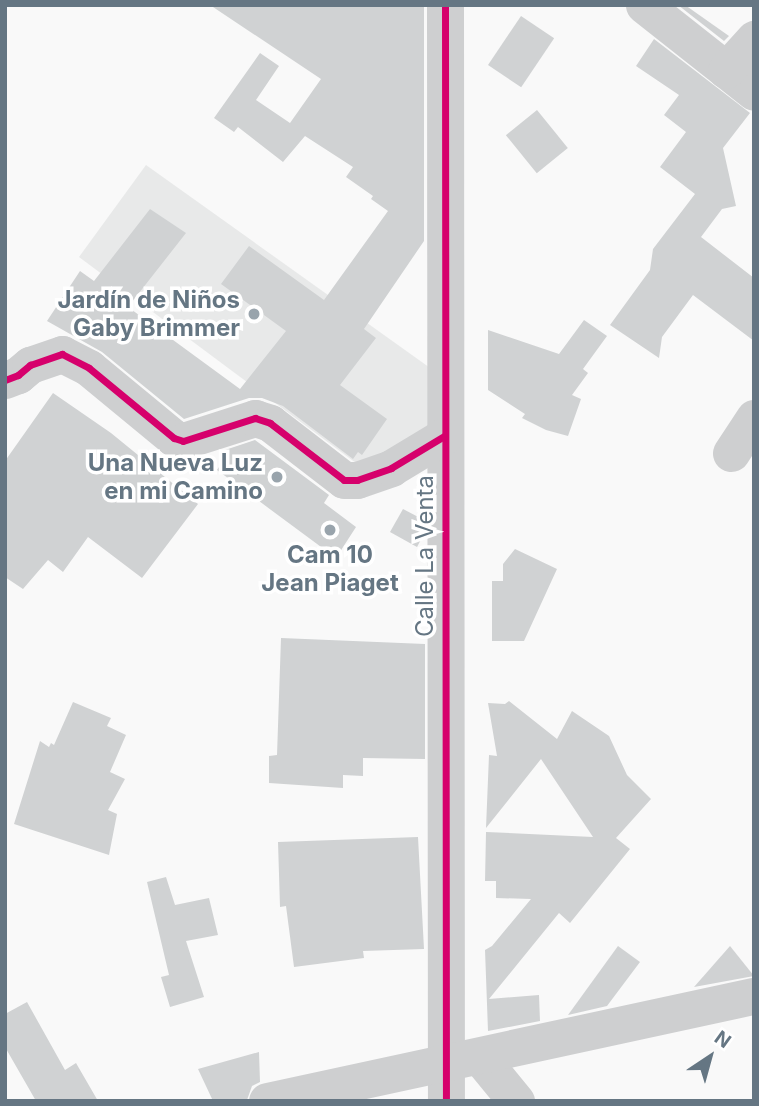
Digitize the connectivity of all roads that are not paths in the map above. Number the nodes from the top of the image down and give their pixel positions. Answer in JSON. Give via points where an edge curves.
{"nodes":[{"id":1,"x":445,"y":5,"type":"edge"},
{"id":2,"x":644,"y":5,"type":"edge"},
{"id":3,"x":754,"y":39,"type":"edge"},
{"id":4,"x":740,"y":81,"type":"edge"},
{"id":5,"x":5,"y":380,"type":"edge"},
{"id":6,"x":754,"y":418,"type":"edge"},
{"id":7,"x":444,"y":436,"type":"junction"},
{"id":8,"x":730,"y":453,"type":"dead end"},
{"id":9,"x":754,"y":996,"type":"edge"},
{"id":10,"x":480,"y":1057,"type":"junction"},
{"id":11,"x":444,"y":1064,"type":"junction"},
{"id":12,"x":267,"y":1101,"type":"edge"},
{"id":13,"x":446,"y":1101,"type":"edge"},
{"id":14,"x":516,"y":1101,"type":"edge"}],
"edges":[{"from":1,"to":7,"type":"street","name":"Calle La Venta"},
{"from":2,"to":4,"type":"street"},
{"from":3,"to":4,"type":"street"},
{"from":5,"to":7,"type":"street","via":[[62,354],[89,368],[174,438],[183,441],[255,418],[270,423],[344,480],[391,468]]},
{"from":6,"to":8,"type":"street"},
{"from":7,"to":11,"type":"street","name":"Calle La Venta"},
{"from":9,"to":10,"type":"street"},
{"from":10,"to":11,"type":"street"},
{"from":10,"to":14,"type":"street"},
{"from":11,"to":12,"type":"street"},
{"from":11,"to":13,"type":"street","name":"Calle La Venta"}]}
